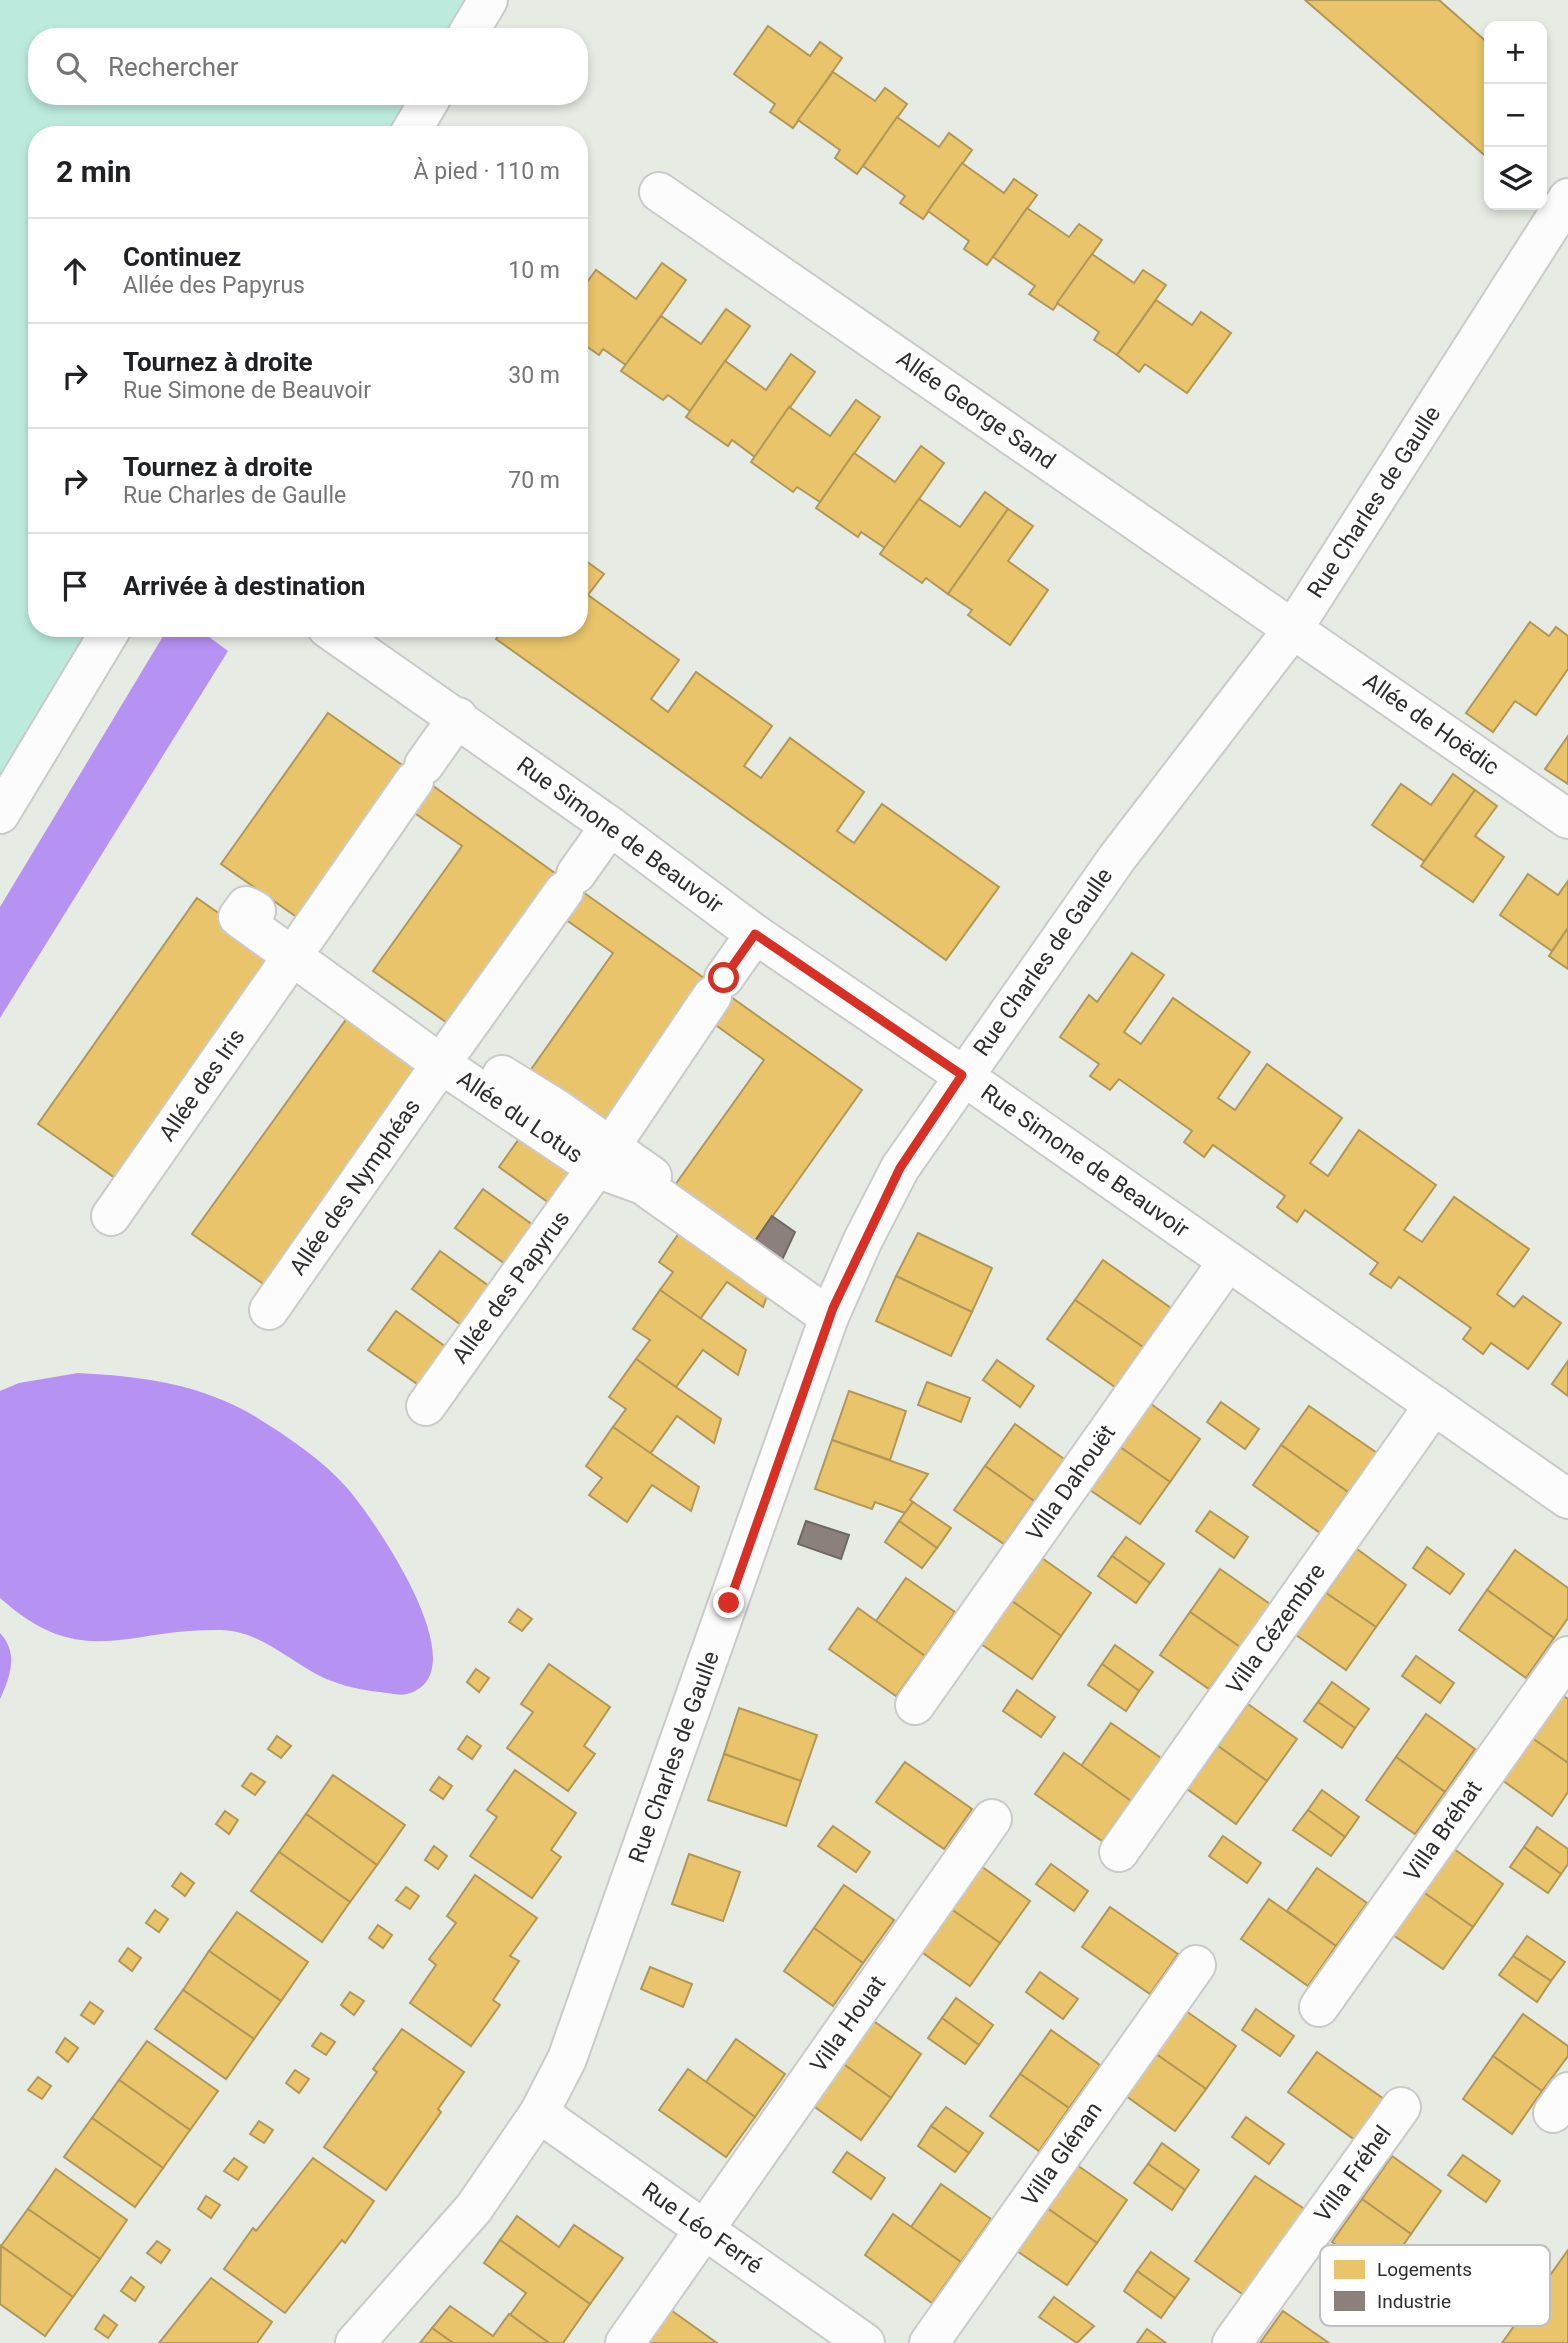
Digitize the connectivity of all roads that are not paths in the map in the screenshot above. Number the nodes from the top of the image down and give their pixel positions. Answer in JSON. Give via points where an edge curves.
{"nodes":[{"id":1,"x":488,"y":0,"type":"edge"},
{"id":2,"x":472,"y":28,"type":"edge"},
{"id":3,"x":427,"y":105,"type":"edge"},
{"id":4,"x":414,"y":126,"type":"edge"},
{"id":5,"x":659,"y":192,"type":"dead end"},
{"id":6,"x":1568,"y":198,"type":"edge"},
{"id":7,"x":1293,"y":629,"type":"junction"},
{"id":8,"x":107,"y":637,"type":"edge"},
{"id":9,"x":340,"y":637,"type":"edge"},
{"id":10,"x":458,"y":718,"type":"junction"},
{"id":11,"x":0,"y":814,"type":"edge"},
{"id":12,"x":1568,"y":819,"type":"edge"},
{"id":13,"x":610,"y":826,"type":"junction"},
{"id":14,"x":283,"y":933,"type":"junction"},
{"id":15,"x":755,"y":934,"type":"junction"},
{"id":16,"x":448,"y":1054,"type":"junction"},
{"id":17,"x":962,"y":1075,"type":"junction"},
{"id":18,"x":603,"y":1157,"type":"junction"},
{"id":19,"x":111,"y":1216,"type":"dead end"},
{"id":20,"x":1228,"y":1261,"type":"junction"},
{"id":21,"x":269,"y":1310,"type":"dead end"},
{"id":22,"x":831,"y":1313,"type":"junction"},
{"id":23,"x":1434,"y":1405,"type":"junction"},
{"id":24,"x":426,"y":1406,"type":"dead end"},
{"id":25,"x":1568,"y":1499,"type":"edge"},
{"id":26,"x":1568,"y":1656,"type":"edge"},
{"id":27,"x":915,"y":1705,"type":"dead end"},
{"id":28,"x":992,"y":1819,"type":"dead end"},
{"id":29,"x":1119,"y":1852,"type":"dead end"},
{"id":30,"x":1196,"y":1965,"type":"dead end"},
{"id":31,"x":1319,"y":2007,"type":"dead end"},
{"id":32,"x":1401,"y":2107,"type":"dead end"},
{"id":33,"x":539,"y":2113,"type":"junction"},
{"id":34,"x":705,"y":2230,"type":"junction"},
{"id":35,"x":355,"y":2343,"type":"edge"},
{"id":36,"x":625,"y":2343,"type":"edge"},
{"id":37,"x":865,"y":2343,"type":"edge"},
{"id":38,"x":929,"y":2343,"type":"edge"},
{"id":39,"x":1232,"y":2343,"type":"edge"}],
"edges":[{"from":1,"to":2,"type":"street"},
{"from":3,"to":4,"type":"street"},
{"from":5,"to":7,"type":"street","name":"Allée George Sand"},
{"from":6,"to":7,"type":"street","name":"Rue Charles de Gaulle"},
{"from":7,"to":12,"type":"street","name":"Allée de Hoëdic"},
{"from":7,"to":17,"type":"street","name":"Rue Charles de Gaulle","via":[[1117,858]]},
{"from":8,"to":11,"type":"street"},
{"from":9,"to":10,"type":"street","name":"Rue Simone de Beauvoir"},
{"from":10,"to":13,"type":"street","name":"Rue Simone de Beauvoir"},
{"from":10,"to":14,"type":"street","name":"Allée des Iris","via":[[419,773]]},
{"from":13,"to":15,"type":"street","name":"Rue Simone de Beauvoir"},
{"from":13,"to":16,"type":"street","name":"Allée des Nymphéas"},
{"from":14,"to":16,"type":"street","name":"Allée du Lotus"},
{"from":14,"to":19,"type":"street","name":"Allée des Iris"},
{"from":15,"to":17,"type":"street","name":"Rue Simone de Beauvoir"},
{"from":15,"to":18,"type":"street","name":"Allée des Papyrus"},
{"from":16,"to":18,"type":"street","name":"Allée du Lotus"},
{"from":16,"to":21,"type":"street","name":"Allée des Nymphéas"},
{"from":17,"to":20,"type":"street","name":"Rue Simone de Beauvoir"},
{"from":17,"to":22,"type":"street","name":"Rue Charles de Gaulle","via":[[900,1168]]},
{"from":18,"to":22,"type":"street","name":"Allée du Lotus"},
{"from":18,"to":24,"type":"street","name":"Allée des Papyrus"},
{"from":20,"to":23,"type":"street","name":"Rue Simone de Beauvoir"},
{"from":20,"to":27,"type":"street","name":"Villa Dahouët"},
{"from":22,"to":33,"type":"street","name":"Rue Charles de Gaulle","via":[[567,2059]]},
{"from":23,"to":25,"type":"street","name":"Rue Simone de Beauvoir"},
{"from":23,"to":29,"type":"street","name":"Villa Cézembre"},
{"from":26,"to":31,"type":"street","name":"Villa Bréhat"},
{"from":28,"to":34,"type":"street","name":"Villa Houat"},
{"from":30,"to":38,"type":"street","name":"Villa Glénan"},
{"from":32,"to":39,"type":"street","name":"Villa Fréhel"},
{"from":33,"to":34,"type":"street","name":"Rue Léo Ferré"},
{"from":33,"to":35,"type":"street","name":"Rue Charles de Gaulle","via":[[474,2208]]},
{"from":34,"to":36,"type":"street","name":"Villa Houat"},
{"from":34,"to":37,"type":"street","name":"Rue Léo Ferré"}]}
